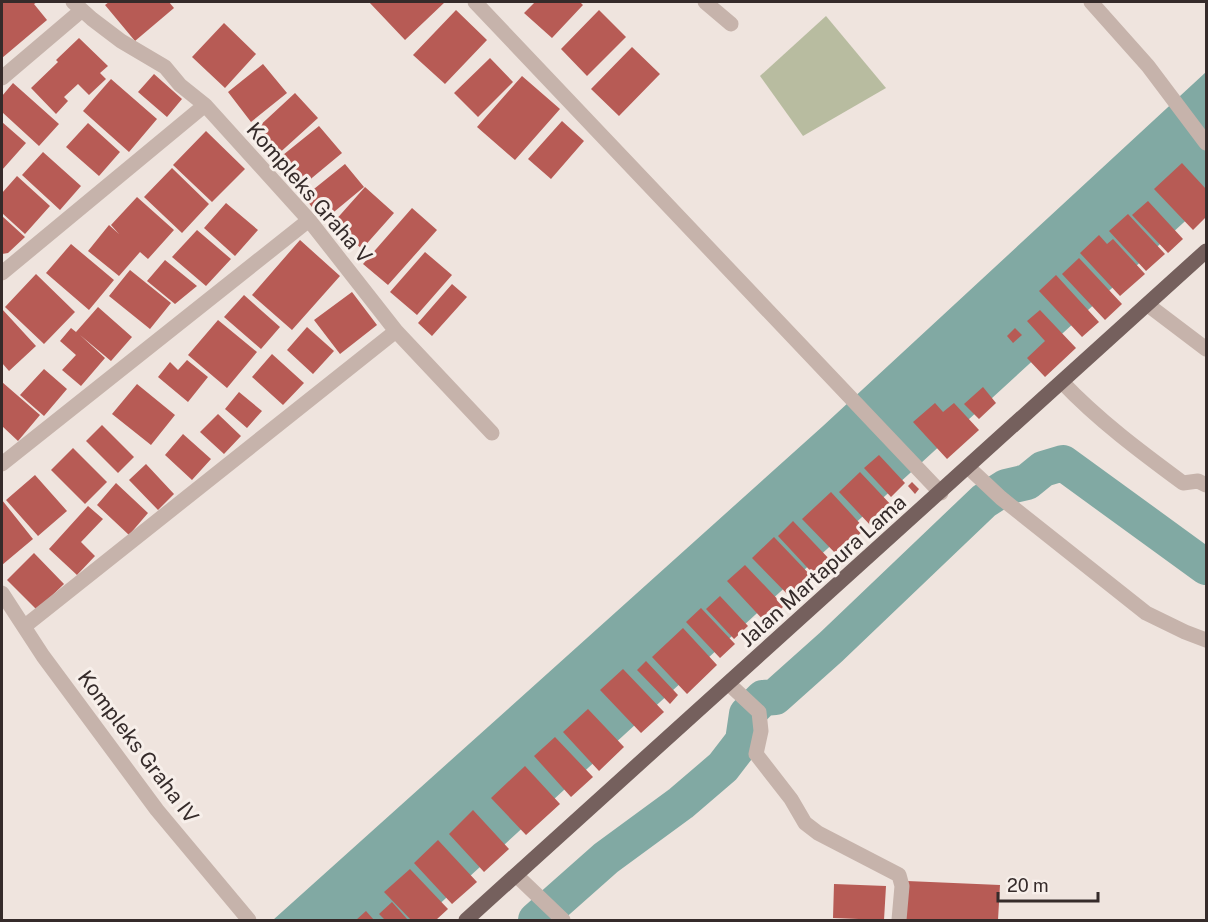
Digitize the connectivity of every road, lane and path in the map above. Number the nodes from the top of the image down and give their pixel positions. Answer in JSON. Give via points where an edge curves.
{"nodes":[{"id":1,"x":475,"y":2,"type":"edge"},
{"id":2,"x":705,"y":2,"type":"edge"},
{"id":3,"x":1091,"y":2,"type":"edge"},
{"id":4,"x":78,"y":6,"type":"edge"},
{"id":5,"x":730,"y":24,"type":"dead end"},
{"id":6,"x":2,"y":78,"type":"edge"},
{"id":7,"x":205,"y":105,"type":"junction"},
{"id":8,"x":1206,"y":143,"type":"edge"},
{"id":9,"x":309,"y":220,"type":"junction"},
{"id":10,"x":1206,"y":251,"type":"edge"},
{"id":11,"x":2,"y":273,"type":"edge"},
{"id":12,"x":1148,"y":305,"type":"junction"},
{"id":13,"x":396,"y":331,"type":"junction"},
{"id":14,"x":1206,"y":349,"type":"edge"},
{"id":15,"x":1062,"y":382,"type":"junction"},
{"id":16,"x":492,"y":433,"type":"dead end"},
{"id":17,"x":2,"y":464,"type":"edge"},
{"id":18,"x":969,"y":468,"type":"junction"},
{"id":19,"x":1206,"y":485,"type":"edge"},
{"id":20,"x":941,"y":492,"type":"junction"},
{"id":21,"x":2,"y":592,"type":"edge"},
{"id":22,"x":25,"y":626,"type":"junction"},
{"id":23,"x":1206,"y":640,"type":"edge"},
{"id":24,"x":729,"y":684,"type":"junction"},
{"id":25,"x":516,"y":875,"type":"junction"},
{"id":26,"x":554,"y":911,"type":"edge"},
{"id":27,"x":249,"y":921,"type":"edge"},
{"id":28,"x":466,"y":921,"type":"edge"},
{"id":29,"x":899,"y":921,"type":"edge"}],
"edges":[{"from":1,"to":20,"type":"street"},
{"from":2,"to":5,"type":"street"},
{"from":3,"to":8,"type":"street","via":[[1148,66]]},
{"from":4,"to":6,"type":"street"},
{"from":4,"to":7,"type":"street","name":"Kompleks Graha V","via":[[121,41],[165,67]]},
{"from":7,"to":9,"type":"street","name":"Kompleks Graha V"},
{"from":7,"to":11,"type":"street"},
{"from":9,"to":13,"type":"street","name":"Kompleks Graha V"},
{"from":9,"to":17,"type":"street"},
{"from":10,"to":12,"type":"main road","name":"Jalan Martapura Lama"},
{"from":12,"to":14,"type":"street"},
{"from":12,"to":15,"type":"main road","name":"Jalan Martapura Lama"},
{"from":13,"to":16,"type":"street","name":"Kompleks Graha V"},
{"from":13,"to":22,"type":"street"},
{"from":15,"to":18,"type":"main road","name":"Jalan Martapura Lama"},
{"from":15,"to":19,"type":"street","via":[[1183,483],[1198,481]]},
{"from":18,"to":20,"type":"main road","name":"Jalan Martapura Lama"},
{"from":18,"to":23,"type":"street","via":[[1146,613]]},
{"from":20,"to":24,"type":"main road","name":"Jalan Martapura Lama"},
{"from":21,"to":22,"type":"street","name":"Kompleks Graha IV"},
{"from":22,"to":27,"type":"street","name":"Kompleks Graha IV","via":[[157,810]]},
{"from":24,"to":25,"type":"main road","name":"Jalan Martapura Lama"},
{"from":24,"to":29,"type":"street","via":[[755,707],[761,731],[756,754],[805,824],[899,875]]},
{"from":25,"to":26,"type":"street"},
{"from":25,"to":28,"type":"main road","name":"Jalan Martapura Lama"}]}
